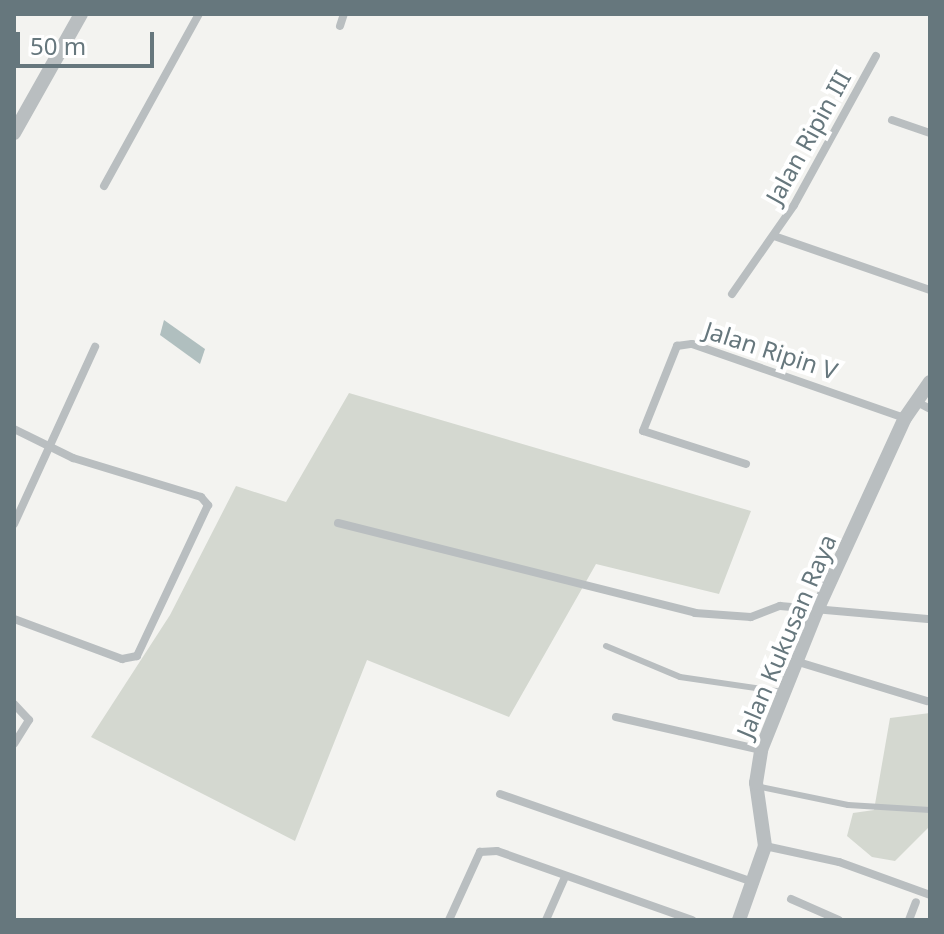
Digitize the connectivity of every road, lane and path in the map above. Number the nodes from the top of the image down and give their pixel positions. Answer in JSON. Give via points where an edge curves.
{"nodes":[{"id":1,"x":81,"y":14,"type":"edge"},
{"id":2,"x":199,"y":14,"type":"edge"},
{"id":3,"x":344,"y":14,"type":"edge"},
{"id":4,"x":340,"y":26,"type":"dead end"},
{"id":5,"x":876,"y":56,"type":"dead end"},
{"id":6,"x":892,"y":120,"type":"dead end"},
{"id":7,"x":14,"y":133,"type":"edge"},
{"id":8,"x":930,"y":133,"type":"edge"},
{"id":9,"x":104,"y":186,"type":"dead end"},
{"id":10,"x":774,"y":236,"type":"junction"},
{"id":11,"x":930,"y":290,"type":"edge"},
{"id":12,"x":732,"y":294,"type":"dead end"},
{"id":13,"x":95,"y":347,"type":"dead end"},
{"id":14,"x":930,"y":382,"type":"edge"},
{"id":15,"x":924,"y":406,"type":"edge"},
{"id":16,"x":905,"y":418,"type":"junction"},
{"id":17,"x":14,"y":429,"type":"edge"},
{"id":18,"x":52,"y":448,"type":"junction"},
{"id":19,"x":746,"y":464,"type":"dead end"},
{"id":20,"x":338,"y":523,"type":"dead end"},
{"id":21,"x":14,"y":524,"type":"edge"},
{"id":22,"x":817,"y":610,"type":"junction"},
{"id":23,"x":14,"y":619,"type":"edge"},
{"id":24,"x":930,"y":619,"type":"edge"},
{"id":25,"x":606,"y":646,"type":"dead end"},
{"id":26,"x":795,"y":661,"type":"junction"},
{"id":27,"x":783,"y":692,"type":"junction"},
{"id":28,"x":927,"y":701,"type":"dead end"},
{"id":29,"x":14,"y":704,"type":"edge"},
{"id":30,"x":616,"y":717,"type":"dead end"},
{"id":31,"x":14,"y":744,"type":"edge"},
{"id":32,"x":761,"y":750,"type":"junction"},
{"id":33,"x":756,"y":786,"type":"junction"},
{"id":34,"x":500,"y":794,"type":"dead end"},
{"id":35,"x":930,"y":810,"type":"edge"},
{"id":36,"x":765,"y":846,"type":"junction"},
{"id":37,"x":565,"y":877,"type":"junction"},
{"id":38,"x":755,"y":883,"type":"junction"},
{"id":39,"x":930,"y":895,"type":"edge"},
{"id":40,"x":791,"y":899,"type":"dead end"},
{"id":41,"x":916,"y":902,"type":"dead end"},
{"id":42,"x":449,"y":920,"type":"edge"},
{"id":43,"x":546,"y":920,"type":"edge"},
{"id":44,"x":692,"y":920,"type":"edge"},
{"id":45,"x":739,"y":920,"type":"edge"},
{"id":46,"x":839,"y":920,"type":"edge"},
{"id":47,"x":909,"y":920,"type":"edge"}],
"edges":[{"from":1,"to":7,"type":"street"},
{"from":2,"to":9,"type":"street"},
{"from":3,"to":4,"type":"street"},
{"from":5,"to":10,"type":"street","name":"Jalan Ripin III"},
{"from":6,"to":8,"type":"street"},
{"from":10,"to":11,"type":"street"},
{"from":10,"to":12,"type":"street","name":"Jalan Ripin III"},
{"from":13,"to":18,"type":"street"},
{"from":14,"to":15,"type":"street","name":"Jalan Kukusan Raya"},
{"from":15,"to":16,"type":"street","name":"Jalan Kukusan Raya"},
{"from":16,"to":19,"type":"street","name":"Jalan Ripin V","via":[[692,344],[677,346],[643,431]]},
{"from":16,"to":22,"type":"street","name":"Jalan Kukusan Raya"},
{"from":17,"to":18,"type":"street"},
{"from":18,"to":21,"type":"street"},
{"from":18,"to":23,"type":"street","via":[[208,505],[137,656],[122,659]]},
{"from":20,"to":22,"type":"street","via":[[695,613]]},
{"from":22,"to":24,"type":"street"},
{"from":22,"to":26,"type":"street","name":"Jalan Kukusan Raya"},
{"from":25,"to":27,"type":"lane","via":[[680,677]]},
{"from":26,"to":27,"type":"street","name":"Jalan Kukusan Raya"},
{"from":26,"to":28,"type":"street"},
{"from":27,"to":32,"type":"street","name":"Jalan Kukusan Raya"},
{"from":29,"to":31,"type":"street","via":[[29,720]]},
{"from":30,"to":32,"type":"street"},
{"from":32,"to":33,"type":"street","name":"Jalan Kukusan Raya"},
{"from":33,"to":35,"type":"lane","via":[[848,805]]},
{"from":33,"to":36,"type":"street","name":"Jalan Kukusan Raya"},
{"from":34,"to":38,"type":"street"},
{"from":36,"to":38,"type":"street","name":"Jalan Kukusan Raya"},
{"from":36,"to":39,"type":"street","via":[[839,862]]},
{"from":37,"to":42,"type":"street","via":[[480,852]]},
{"from":37,"to":43,"type":"street"},
{"from":37,"to":44,"type":"street"},
{"from":38,"to":45,"type":"street","name":"Jalan Kukusan Raya"},
{"from":40,"to":46,"type":"street"},
{"from":41,"to":47,"type":"street"}]}
